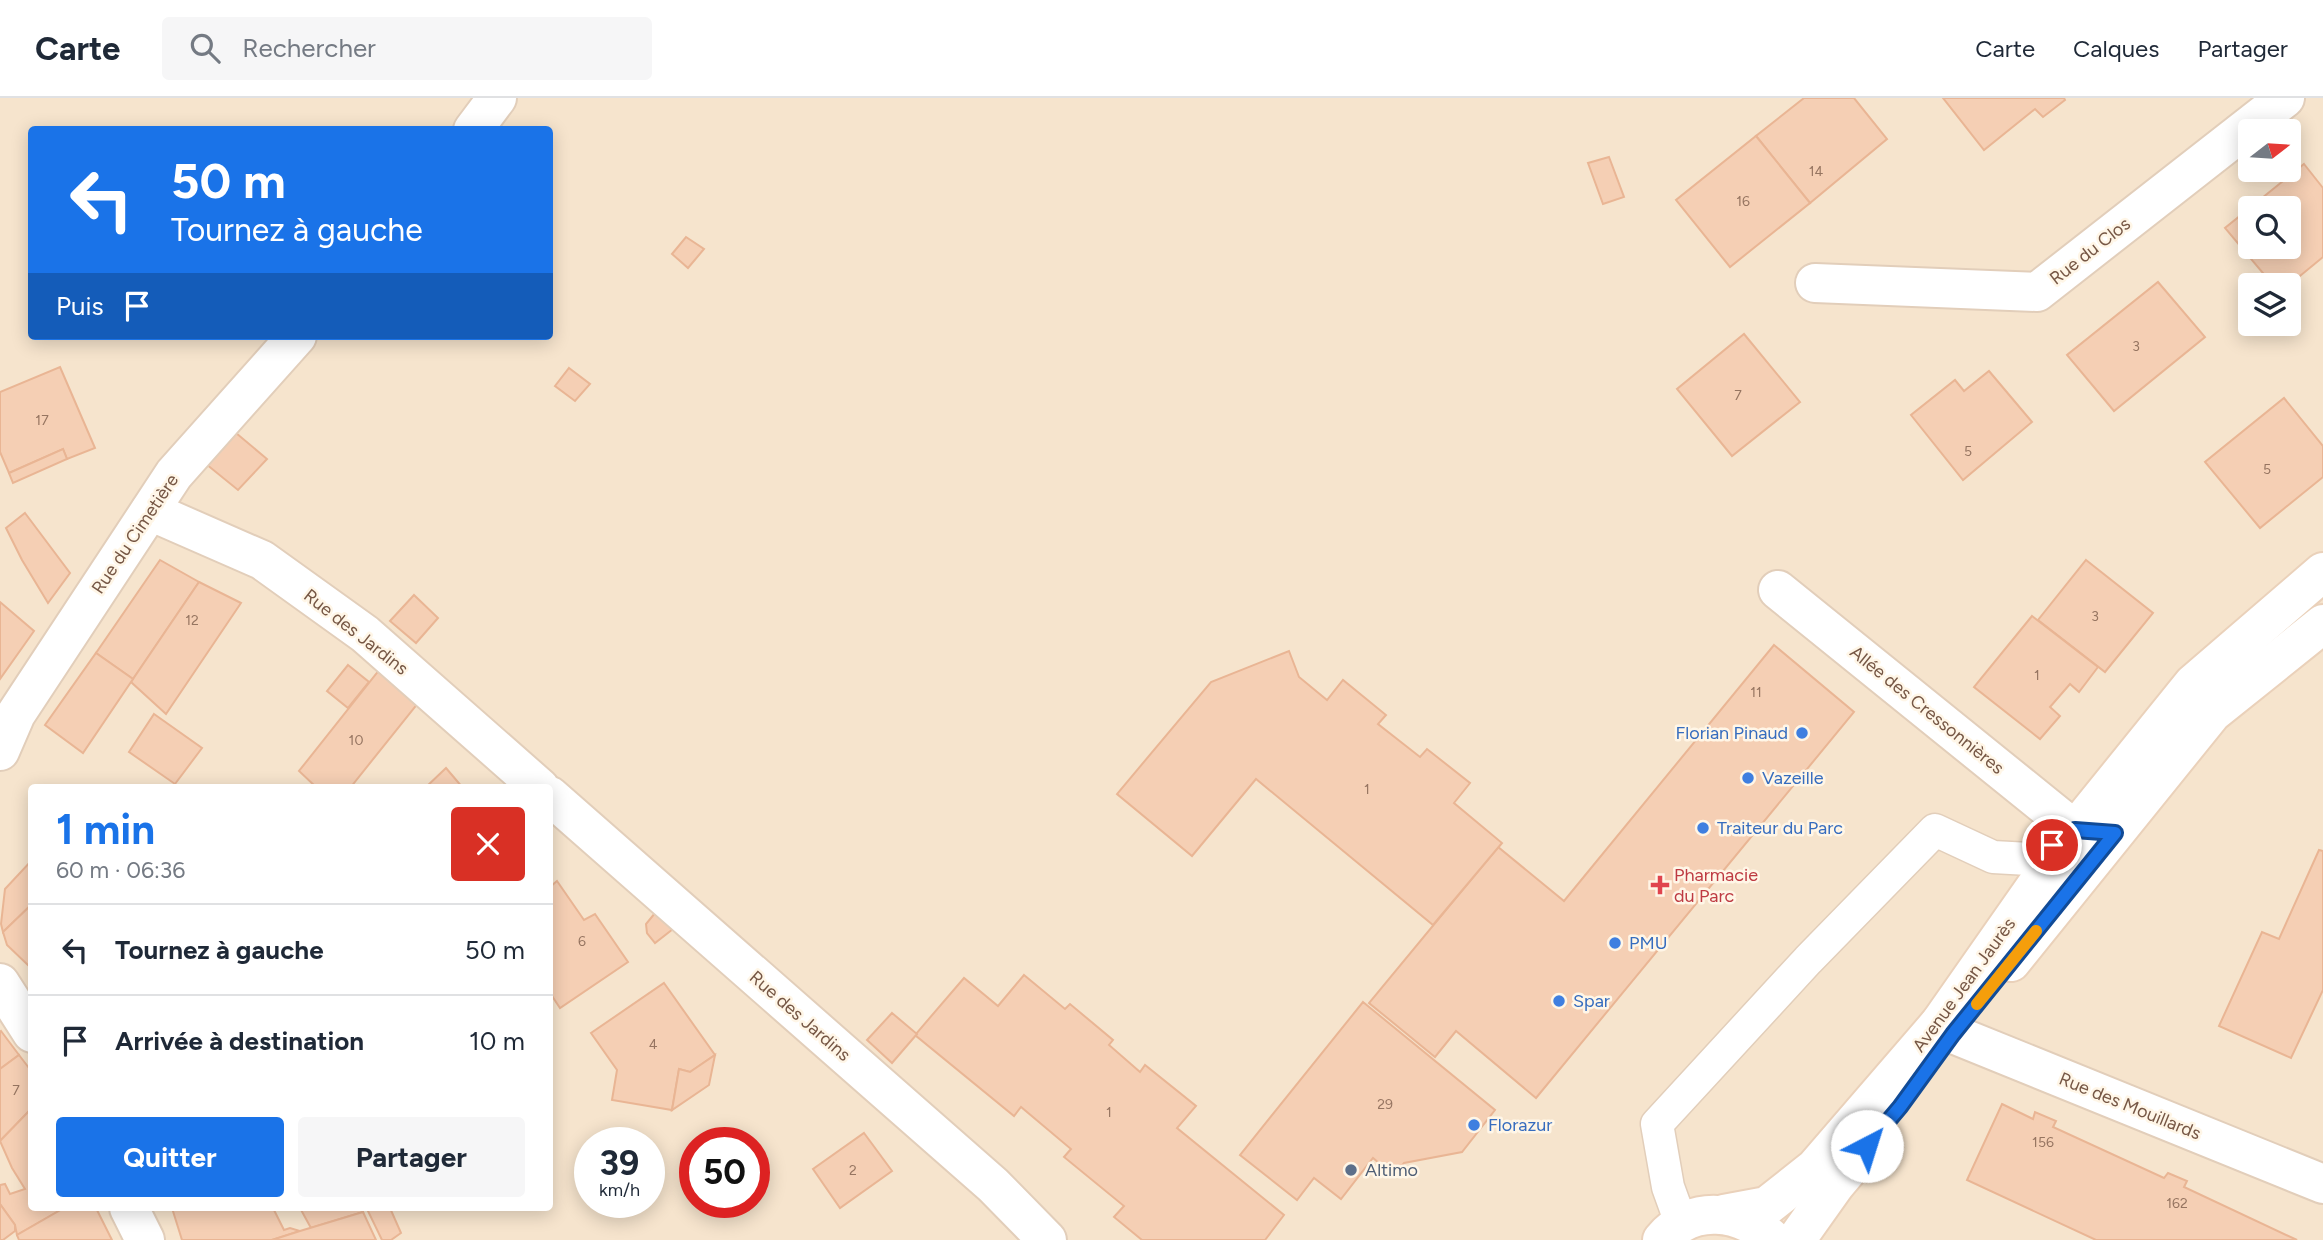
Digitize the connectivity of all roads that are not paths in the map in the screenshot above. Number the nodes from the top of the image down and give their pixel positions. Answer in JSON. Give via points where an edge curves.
{"nodes":[{"id":1,"x":497,"y":98,"type":"edge"},
{"id":2,"x":2284,"y":98,"type":"edge"},
{"id":3,"x":476,"y":126,"type":"edge"},
{"id":4,"x":1815,"y":283,"type":"dead end"},
{"id":5,"x":293,"y":340,"type":"edge"},
{"id":6,"x":150,"y":511,"type":"junction"},
{"id":7,"x":2323,"y":572,"type":"edge"},
{"id":8,"x":1778,"y":590,"type":"dead end"},
{"id":9,"x":2289,"y":599,"type":"junction"},
{"id":10,"x":2320,"y":632,"type":"edge"},
{"id":11,"x":0,"y":751,"type":"edge"},
{"id":12,"x":535,"y":784,"type":"edge"},
{"id":13,"x":553,"y":799,"type":"edge"},
{"id":14,"x":2075,"y":830,"type":"junction"},
{"id":15,"x":2115,"y":833,"type":"junction"},
{"id":16,"x":0,"y":983,"type":"edge"},
{"id":17,"x":28,"y":1027,"type":"edge"},
{"id":18,"x":1947,"y":1028,"type":"junction"},
{"id":19,"x":2323,"y":1184,"type":"edge"},
{"id":20,"x":130,"y":1211,"type":"edge"},
{"id":21,"x":1724,"y":1214,"type":"junction"},
{"id":22,"x":1671,"y":1231,"type":"edge"},
{"id":23,"x":145,"y":1240,"type":"edge"},
{"id":24,"x":1047,"y":1240,"type":"edge"},
{"id":25,"x":1773,"y":1240,"type":"edge"},
{"id":26,"x":1796,"y":1240,"type":"edge"}],
"edges":[{"from":1,"to":3,"type":"street"},
{"from":2,"to":4,"type":"street","name":"Rue du Clos","via":[[2037,292]]},
{"from":5,"to":6,"type":"street","name":"Rue du Cimetière","via":[[174,474]]},
{"from":6,"to":11,"type":"street","name":"Rue du Cimetière","via":[[16,715]]},
{"from":6,"to":12,"type":"street","name":"Rue des Jardins","via":[[262,560],[365,634]]},
{"from":7,"to":9,"type":"street","name":"Avenue Jean Jaurès"},
{"from":8,"to":14,"type":"street","name":"Allée des Cressonnières"},
{"from":9,"to":10,"type":"street"},
{"from":9,"to":14,"type":"street","name":"Avenue Jean Jaurès","via":[[2193,684]]},
{"from":10,"to":15,"type":"street","name":"Avenue Jean Jaurès","via":[[2212,713]]},
{"from":13,"to":24,"type":"street","name":"Rue des Jardins","via":[[993,1185]]},
{"from":14,"to":15,"type":"lane"},
{"from":14,"to":18,"type":"street","name":"Avenue Jean Jaurès"},
{"from":14,"to":22,"type":"lane","via":[[2029,859],[1993,857],[1935,830],[1657,1124]]},
{"from":15,"to":18,"type":"street","name":"Avenue Jean Jaurès"},
{"from":16,"to":17,"type":"street"},
{"from":18,"to":19,"type":"street","name":"Rue des Mouillards"},
{"from":18,"to":21,"type":"street","name":"Avenue Jean Jaurès","via":[[1815,1168],[1767,1206]]},
{"from":18,"to":26,"type":"street","name":"Avenue Jean Jaurès","via":[[1900,1107]]},
{"from":20,"to":23,"type":"street"},
{"from":21,"to":22,"type":"street","name":"Avenue Jean Jaurès","via":[[1701,1215]]},
{"from":21,"to":25,"type":"street","via":[[1759,1227]]}]}
